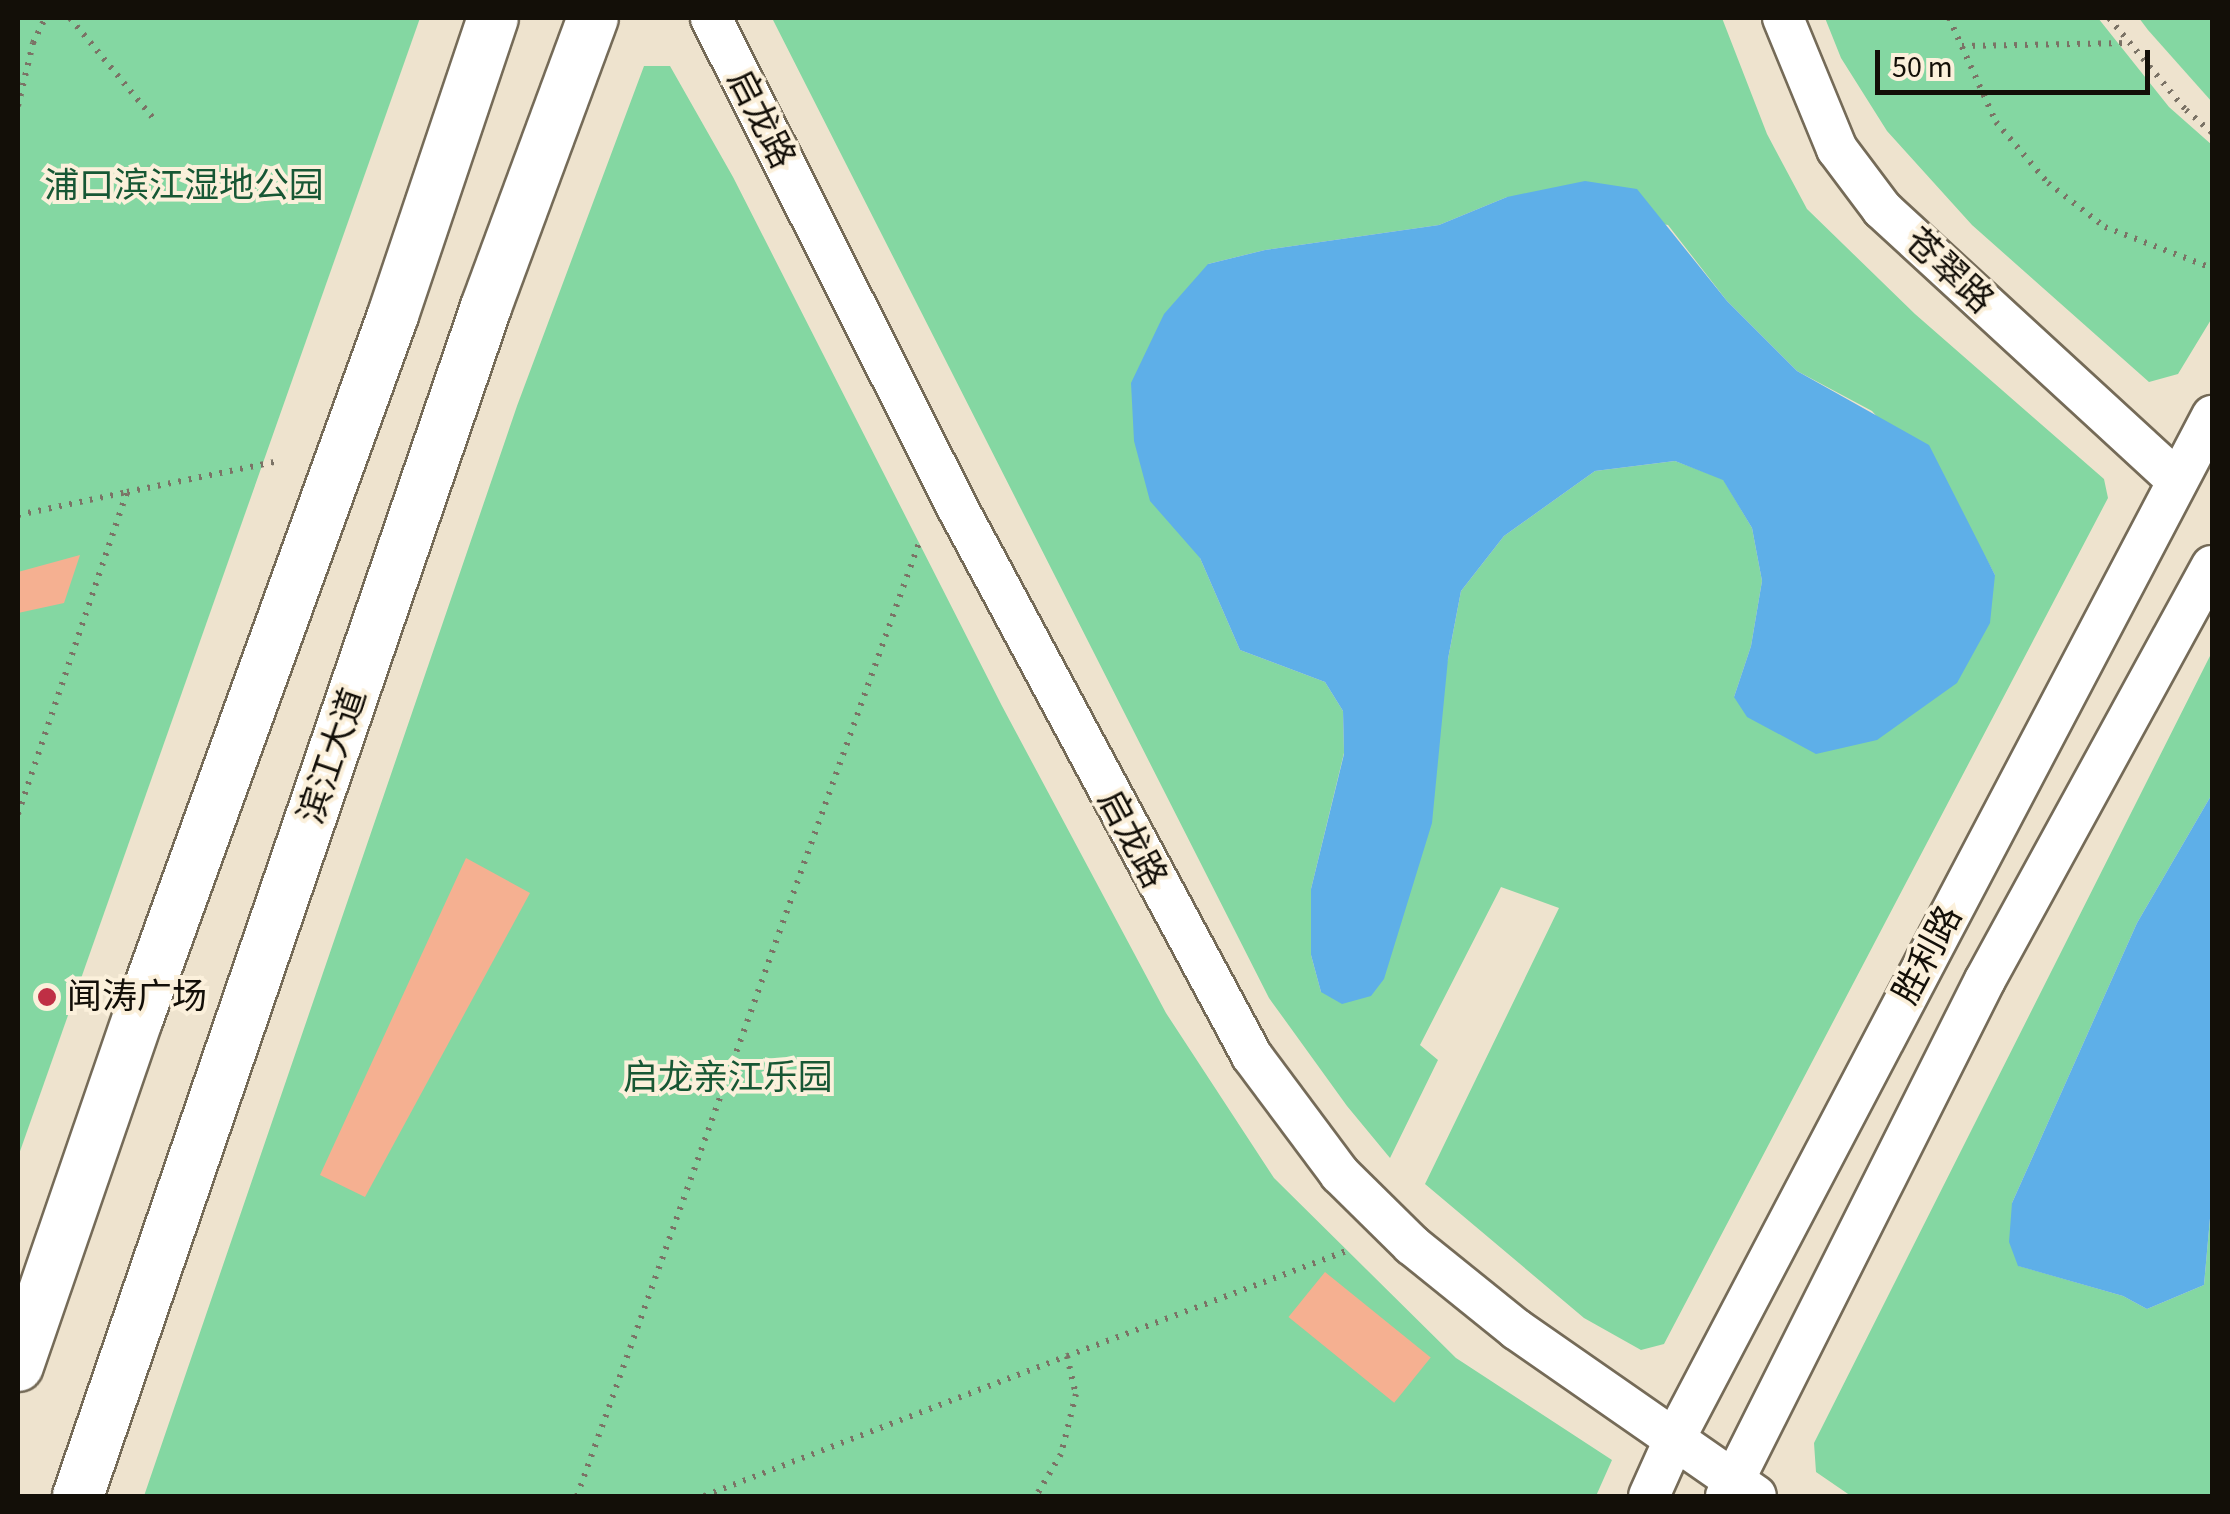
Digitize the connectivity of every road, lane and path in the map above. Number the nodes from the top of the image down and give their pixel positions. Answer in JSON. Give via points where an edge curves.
{"nodes":[{"id":1,"x":45,"y":18,"type":"edge"},
{"id":2,"x":70,"y":18,"type":"edge"},
{"id":3,"x":493,"y":18,"type":"edge"},
{"id":4,"x":593,"y":18,"type":"edge"},
{"id":5,"x":711,"y":18,"type":"edge"},
{"id":6,"x":1783,"y":18,"type":"edge"},
{"id":7,"x":1948,"y":18,"type":"edge"},
{"id":8,"x":2109,"y":18,"type":"edge"},
{"id":9,"x":2129,"y":42,"type":"junction"},
{"id":10,"x":1962,"y":46,"type":"junction"},
{"id":11,"x":18,"y":106,"type":"edge"},
{"id":12,"x":154,"y":119,"type":"dead end"},
{"id":13,"x":2212,"y":133,"type":"edge"},
{"id":14,"x":2212,"y":268,"type":"edge"},
{"id":15,"x":2212,"y":416,"type":"edge"},
{"id":16,"x":280,"y":461,"type":"dead end"},
{"id":17,"x":2176,"y":480,"type":"junction"},
{"id":18,"x":127,"y":492,"type":"junction"},
{"id":19,"x":18,"y":514,"type":"edge"},
{"id":20,"x":919,"y":543,"type":"dead end"},
{"id":21,"x":2212,"y":566,"type":"edge"},
{"id":22,"x":18,"y":814,"type":"edge"},
{"id":23,"x":1794,"y":1211,"type":"junction"},
{"id":24,"x":1850,"y":1243,"type":"junction"},
{"id":25,"x":1346,"y":1251,"type":"dead end"},
{"id":26,"x":1067,"y":1356,"type":"junction"},
{"id":27,"x":18,"y":1366,"type":"edge"},
{"id":28,"x":1674,"y":1440,"type":"junction"},
{"id":29,"x":1738,"y":1491,"type":"edge"},
{"id":30,"x":78,"y":1496,"type":"edge"},
{"id":31,"x":578,"y":1496,"type":"edge"},
{"id":32,"x":704,"y":1496,"type":"edge"},
{"id":33,"x":1036,"y":1496,"type":"edge"},
{"id":34,"x":1649,"y":1496,"type":"edge"}],
"edges":[{"from":1,"to":11,"type":"path"},
{"from":2,"to":12,"type":"path"},
{"from":3,"to":27,"type":"main road"},
{"from":4,"to":30,"type":"main road","name":"滨江大道","via":[[486,307]]},
{"from":5,"to":28,"type":"street","name":"启龙路","via":[[983,558],[1252,1056],[1340,1174],[1412,1246]]},
{"from":6,"to":17,"type":"street","name":"苍翠路","via":[[1837,149],[1882,208]]},
{"from":7,"to":10,"type":"path"},
{"from":8,"to":9,"type":"path"},
{"from":9,"to":10,"type":"path"},
{"from":9,"to":13,"type":"path"},
{"from":10,"to":14,"type":"path","via":[[1996,122],[2048,183],[2105,227]]},
{"from":15,"to":17,"type":"street","name":"胜利路"},
{"from":16,"to":18,"type":"path"},
{"from":17,"to":23,"type":"street","name":"胜利路"},
{"from":18,"to":19,"type":"path"},
{"from":18,"to":22,"type":"path"},
{"from":20,"to":31,"type":"path"},
{"from":21,"to":24,"type":"street"},
{"from":23,"to":24,"type":"street","via":[[1794,1248],[1804,1257],[1821,1260]]},
{"from":23,"to":28,"type":"street","name":"胜利路"},
{"from":24,"to":29,"type":"street"},
{"from":25,"to":26,"type":"path"},
{"from":26,"to":32,"type":"path"},
{"from":26,"to":33,"type":"path","via":[[1076,1394],[1061,1454]]},
{"from":28,"to":29,"type":"street","name":"启龙路"},
{"from":28,"to":34,"type":"street","name":"胜利路"}]}
